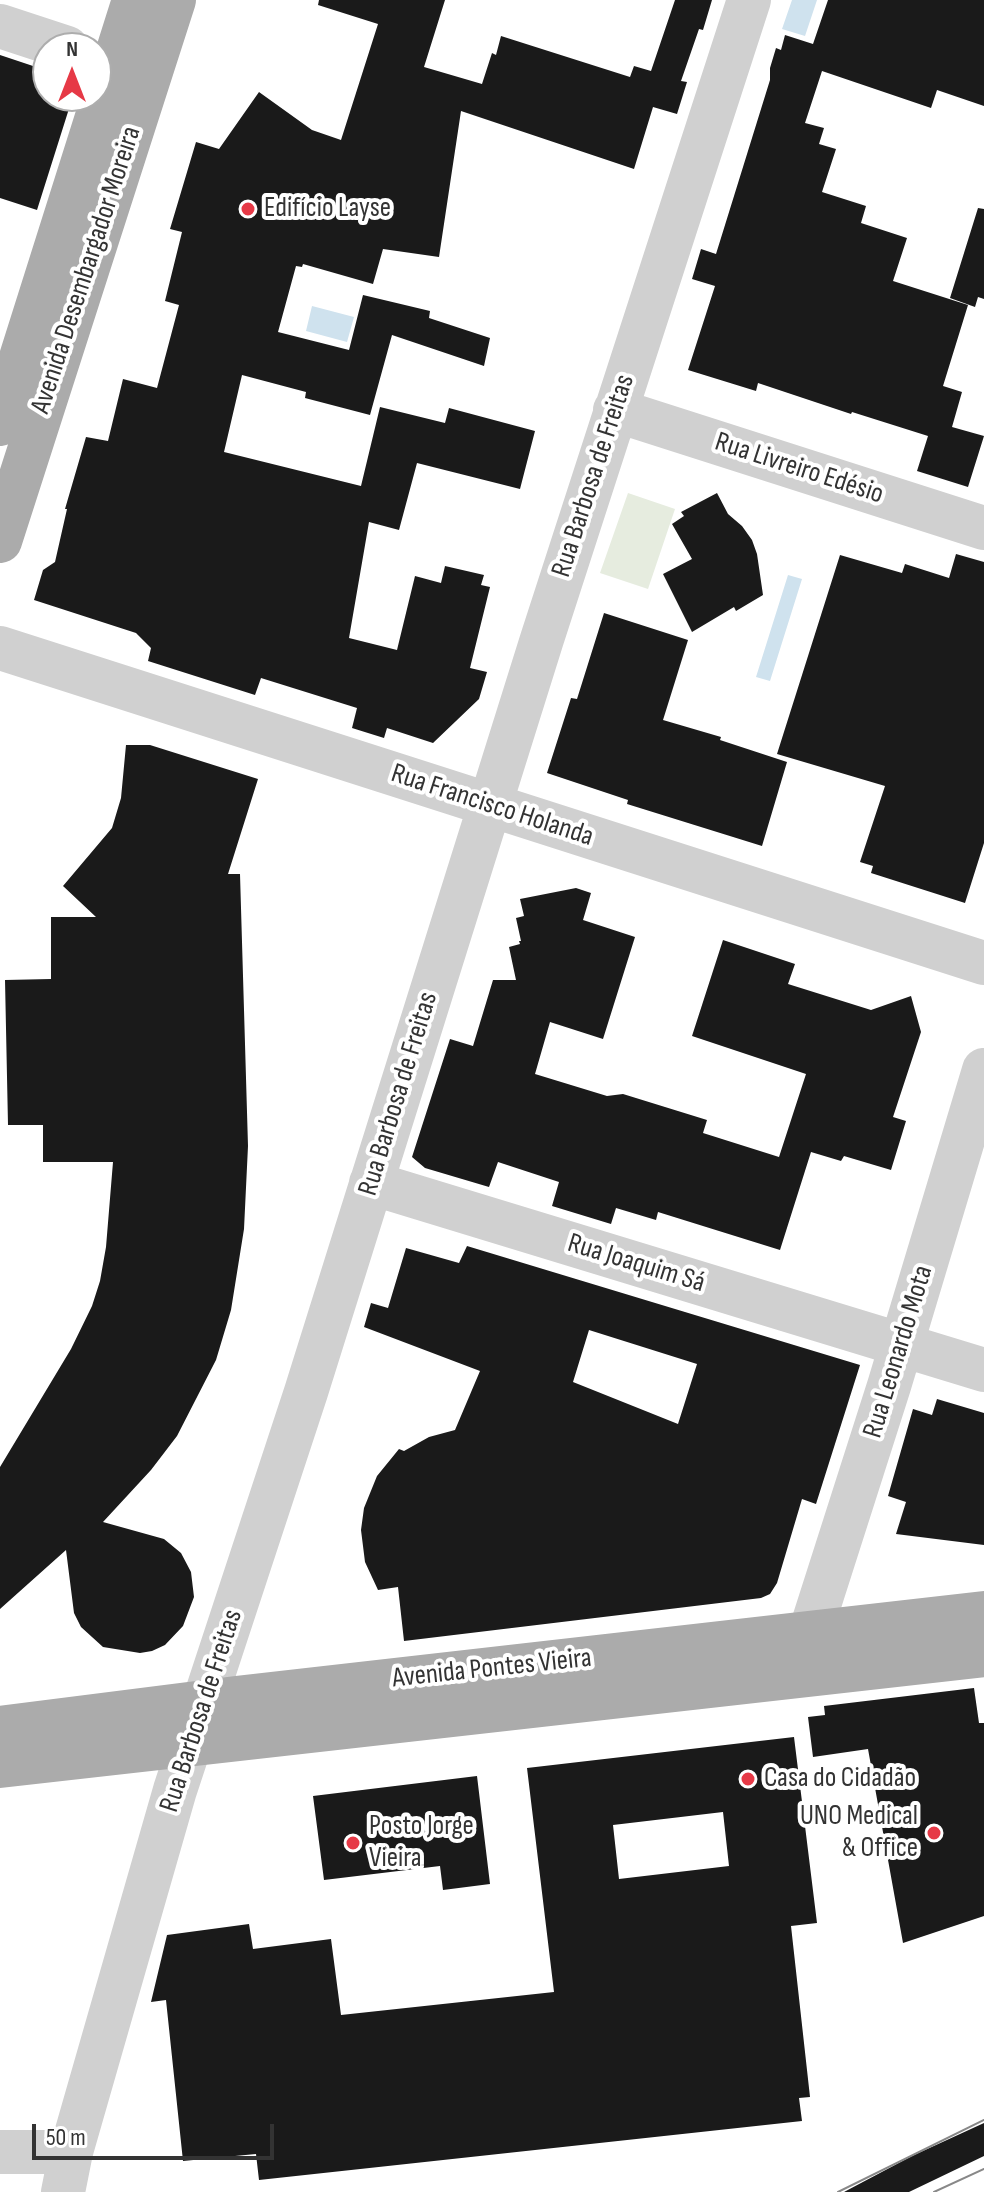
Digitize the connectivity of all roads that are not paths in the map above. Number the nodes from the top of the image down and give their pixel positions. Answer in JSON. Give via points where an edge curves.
{"nodes":[{"id":1,"x":134,"y":0,"type":"edge"},
{"id":2,"x":174,"y":0,"type":"edge"},
{"id":3,"x":749,"y":0,"type":"edge"},
{"id":4,"x":0,"y":26,"type":"edge"},
{"id":5,"x":32,"y":37,"type":"edge"},
{"id":6,"x":112,"y":46,"type":"edge"},
{"id":7,"x":90,"y":112,"type":"edge"},
{"id":8,"x":615,"y":410,"type":"junction"},
{"id":9,"x":0,"y":424,"type":"edge"},
{"id":10,"x":984,"y":528,"type":"edge"},
{"id":11,"x":0,"y":541,"type":"edge"},
{"id":12,"x":0,"y":648,"type":"edge"},
{"id":13,"x":490,"y":805,"type":"junction"},
{"id":14,"x":984,"y":963,"type":"edge"},
{"id":15,"x":984,"y":1070,"type":"edge"},
{"id":16,"x":371,"y":1183,"type":"junction"},
{"id":17,"x":901,"y":1346,"type":"junction"},
{"id":18,"x":984,"y":1370,"type":"edge"},
{"id":19,"x":984,"y":1613,"type":"edge"},
{"id":20,"x":810,"y":1633,"type":"junction"},
{"id":21,"x":984,"y":1655,"type":"edge"},
{"id":22,"x":206,"y":1702,"type":"junction"},
{"id":23,"x":0,"y":1728,"type":"edge"},
{"id":24,"x":192,"y":1744,"type":"junction"},
{"id":25,"x":0,"y":1766,"type":"edge"},
{"id":26,"x":0,"y":2152,"type":"edge"},
{"id":27,"x":67,"y":2172,"type":"edge"}],
"edges":[{"from":1,"to":6,"type":"main road","name":"Avenida Desembargador Moreira"},
{"from":2,"to":11,"type":"main road","name":"Avenida Desembargador Moreira"},
{"from":3,"to":8,"type":"street","name":"Rua Barbosa de Freitas"},
{"from":4,"to":5,"type":"street"},
{"from":7,"to":9,"type":"main road","name":"Avenida Desembargador Moreira"},
{"from":8,"to":10,"type":"street","name":"Rua Livreiro Edésio"},
{"from":8,"to":13,"type":"street","name":"Rua Barbosa de Freitas"},
{"from":12,"to":13,"type":"street","name":"Rua Francisco Holanda"},
{"from":13,"to":14,"type":"street","name":"Rua Francisco Holanda"},
{"from":13,"to":16,"type":"street","name":"Rua Barbosa de Freitas"},
{"from":15,"to":17,"type":"street","name":"Rua Leonardo Mota"},
{"from":16,"to":17,"type":"street","name":"Rua Joaquim Sá"},
{"from":16,"to":22,"type":"street","name":"Rua Barbosa de Freitas"},
{"from":17,"to":18,"type":"street","name":"Rua Joaquim Sá"},
{"from":17,"to":20,"type":"street","name":"Rua Leonardo Mota"},
{"from":19,"to":20,"type":"main road","name":"Avenida Pontes Vieira"},
{"from":20,"to":22,"type":"main road","name":"Avenida Pontes Vieira"},
{"from":21,"to":24,"type":"main road","name":"Avenida Pontes Vieira"},
{"from":22,"to":23,"type":"main road","name":"Avenida Pontes Vieira"},
{"from":22,"to":24,"type":"street","name":"Rua Barbosa de Freitas"},
{"from":24,"to":25,"type":"main road","name":"Avenida Pontes Vieira"},
{"from":24,"to":27,"type":"street","name":"Rua Barbosa de Freitas","via":[[150,1871]]},
{"from":26,"to":27,"type":"street"}]}
